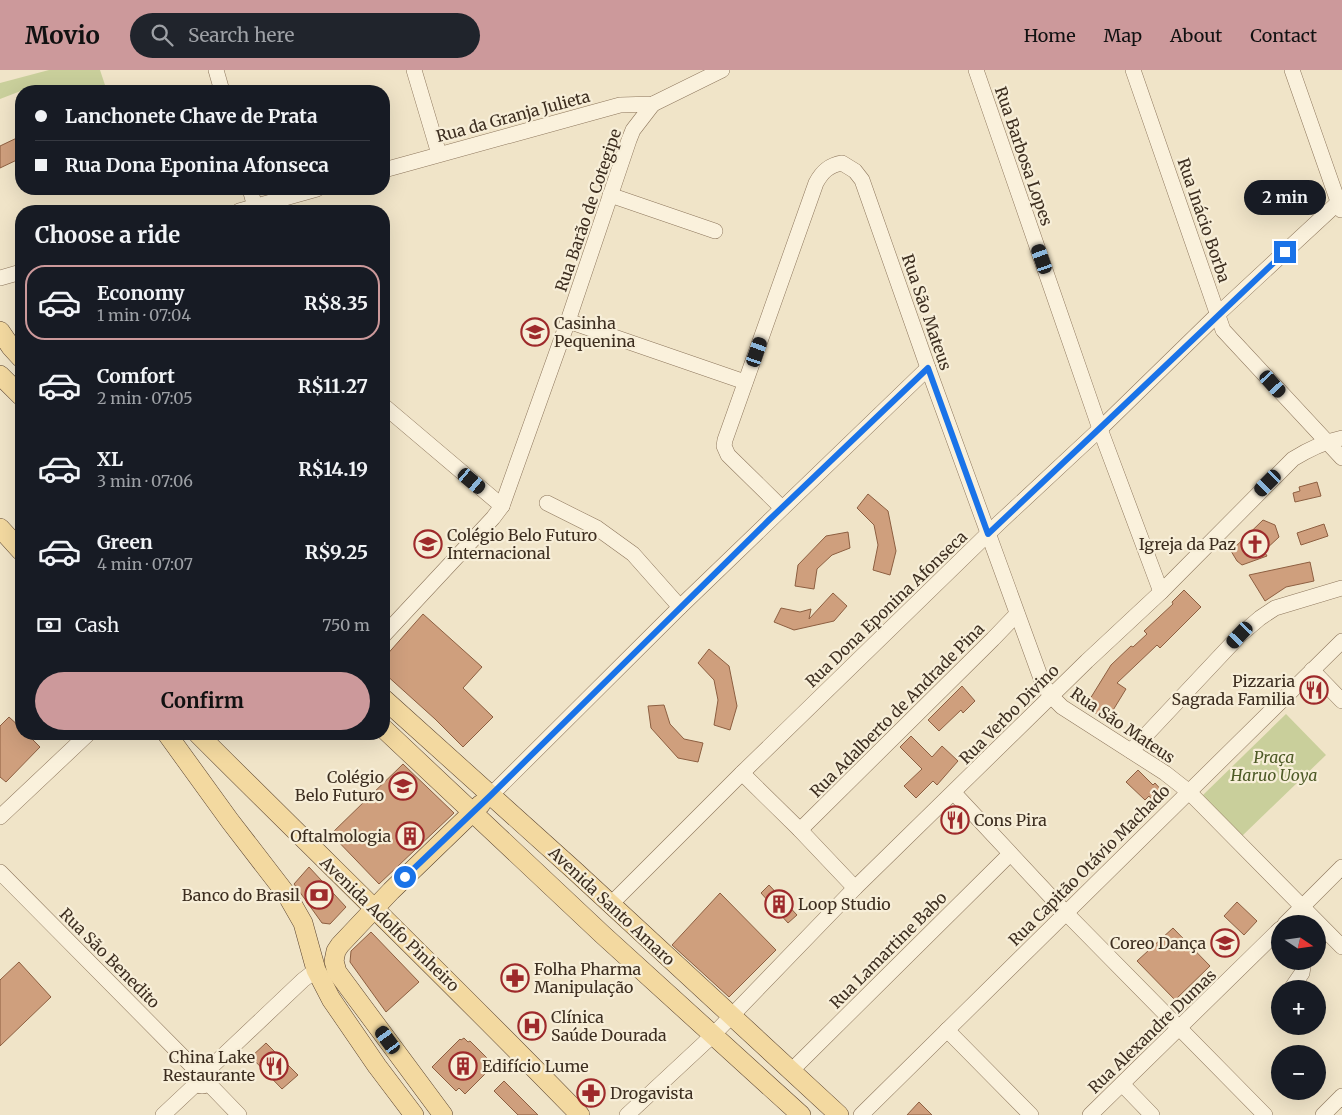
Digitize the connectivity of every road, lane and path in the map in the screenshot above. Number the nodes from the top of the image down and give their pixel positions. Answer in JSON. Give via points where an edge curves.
{"nodes":[{"id":1,"x":216,"y":70,"type":"edge"},
{"id":2,"x":414,"y":70,"type":"edge"},
{"id":3,"x":722,"y":70,"type":"edge"},
{"id":4,"x":976,"y":70,"type":"edge"},
{"id":5,"x":1133,"y":70,"type":"edge"},
{"id":6,"x":1292,"y":70,"type":"edge"},
{"id":7,"x":697,"y":77,"type":"edge"},
{"id":8,"x":220,"y":85,"type":"edge"},
{"id":9,"x":653,"y":104,"type":"junction"},
{"id":10,"x":438,"y":154,"type":"junction"},
{"id":11,"x":390,"y":168,"type":"edge"},
{"id":12,"x":296,"y":195,"type":"edge"},
{"id":13,"x":610,"y":195,"type":"junction"},
{"id":14,"x":1341,"y":204,"type":"edge"},
{"id":15,"x":262,"y":205,"type":"edge"},
{"id":16,"x":715,"y":230,"type":"dead end"},
{"id":17,"x":15,"y":274,"type":"edge"},
{"id":18,"x":0,"y":278,"type":"edge"},
{"id":19,"x":1218,"y":314,"type":"junction"},
{"id":20,"x":568,"y":321,"type":"junction"},
{"id":21,"x":0,"y":331,"type":"edge"},
{"id":22,"x":15,"y":352,"type":"edge"},
{"id":23,"x":928,"y":368,"type":"junction"},
{"id":24,"x":1,"y":379,"type":"edge"},
{"id":25,"x":745,"y":382,"type":"junction"},
{"id":26,"x":15,"y":391,"type":"edge"},
{"id":27,"x":390,"y":411,"type":"edge"},
{"id":28,"x":1100,"y":428,"type":"junction"},
{"id":29,"x":1342,"y":438,"type":"edge"},
{"id":30,"x":1326,"y":442,"type":"junction"},
{"id":31,"x":1342,"y":458,"type":"edge"},
{"id":32,"x":547,"y":503,"type":"dead end"},
{"id":33,"x":502,"y":506,"type":"junction"},
{"id":34,"x":782,"y":508,"type":"junction"},
{"id":35,"x":0,"y":528,"type":"edge"},
{"id":36,"x":988,"y":534,"type":"junction"},
{"id":37,"x":15,"y":544,"type":"edge"},
{"id":38,"x":1342,"y":588,"type":"edge"},
{"id":39,"x":1160,"y":592,"type":"junction"},
{"id":40,"x":680,"y":607,"type":"junction"},
{"id":41,"x":1016,"y":614,"type":"junction"},
{"id":42,"x":390,"y":629,"type":"edge"},
{"id":43,"x":1342,"y":641,"type":"edge"},
{"id":44,"x":1312,"y":670,"type":"junction"},
{"id":45,"x":1052,"y":697,"type":"junction"},
{"id":46,"x":1342,"y":701,"type":"edge"},
{"id":47,"x":390,"y":704,"type":"edge"},
{"id":48,"x":390,"y":736,"type":"edge"},
{"id":49,"x":82,"y":740,"type":"edge"},
{"id":50,"x":171,"y":740,"type":"edge"},
{"id":51,"x":204,"y":740,"type":"edge"},
{"id":52,"x":1131,"y":751,"type":"junction"},
{"id":53,"x":742,"y":773,"type":"junction"},
{"id":54,"x":1188,"y":791,"type":"junction"},
{"id":55,"x":954,"y":793,"type":"junction"},
{"id":56,"x":491,"y":795,"type":"junction"},
{"id":57,"x":472,"y":812,"type":"junction"},
{"id":58,"x":0,"y":817,"type":"edge"},
{"id":59,"x":800,"y":830,"type":"junction"},
{"id":60,"x":1010,"y":854,"type":"junction"},
{"id":61,"x":1342,"y":867,"type":"edge"},
{"id":62,"x":0,"y":872,"type":"edge"},
{"id":63,"x":855,"y":888,"type":"junction"},
{"id":64,"x":611,"y":904,"type":"junction"},
{"id":65,"x":1302,"y":906,"type":"junction"},
{"id":66,"x":374,"y":909,"type":"junction"},
{"id":67,"x":1066,"y":913,"type":"junction"},
{"id":68,"x":1294,"y":915,"type":"edge"},
{"id":69,"x":1271,"y":942,"type":"edge"},
{"id":70,"x":1342,"y":947,"type":"edge"},
{"id":71,"x":316,"y":970,"type":"junction"},
{"id":72,"x":731,"y":1016,"type":"junction"},
{"id":73,"x":1181,"y":1028,"type":"junction"},
{"id":74,"x":946,"y":1030,"type":"junction"},
{"id":75,"x":713,"y":1035,"type":"junction"},
{"id":76,"x":202,"y":1069,"type":"junction"},
{"id":77,"x":792,"y":1070,"type":"junction"},
{"id":78,"x":202,"y":1084,"type":"junction"},
{"id":79,"x":1122,"y":1084,"type":"junction"},
{"id":80,"x":1342,"y":1096,"type":"edge"},
{"id":81,"x":163,"y":1115,"type":"edge"},
{"id":82,"x":239,"y":1115,"type":"edge"},
{"id":83,"x":414,"y":1115,"type":"edge"},
{"id":84,"x":443,"y":1115,"type":"edge"},
{"id":85,"x":580,"y":1115,"type":"edge"},
{"id":86,"x":627,"y":1115,"type":"edge"},
{"id":87,"x":801,"y":1115,"type":"edge"},
{"id":88,"x":839,"y":1115,"type":"edge"},
{"id":89,"x":861,"y":1115,"type":"edge"},
{"id":90,"x":1031,"y":1115,"type":"edge"},
{"id":91,"x":1090,"y":1115,"type":"edge"},
{"id":92,"x":1152,"y":1115,"type":"edge"},
{"id":93,"x":1266,"y":1115,"type":"edge"},
{"id":94,"x":1323,"y":1115,"type":"edge"}],
"edges":[{"from":1,"to":8,"type":"street"},
{"from":2,"to":10,"type":"street"},
{"from":3,"to":7,"type":"street"},
{"from":4,"to":28,"type":"street","name":"Rua Barbosa Lopes"},
{"from":5,"to":19,"type":"street","name":"Rua Inácio Borba"},
{"from":6,"to":14,"type":"street"},
{"from":7,"to":9,"type":"street"},
{"from":9,"to":10,"type":"street","name":"Rua da Granja Julieta","via":[[620,105]]},
{"from":9,"to":13,"type":"street","name":"Rua Barão de Cotegipe","via":[[633,130]]},
{"from":10,"to":11,"type":"street","name":"Rua da Granja Julieta"},
{"from":12,"to":15,"type":"street"},
{"from":13,"to":16,"type":"street"},
{"from":13,"to":20,"type":"street","name":"Rua Barão de Cotegipe"},
{"from":14,"to":19,"type":"street","name":"Rua Dona Eponina Afonseca"},
{"from":17,"to":18,"type":"street"},
{"from":19,"to":28,"type":"street","name":"Rua Dona Eponina Afonseca"},
{"from":19,"to":30,"type":"street","name":"Rua Inácio Borba","via":[[1223,330]]},
{"from":20,"to":25,"type":"street"},
{"from":20,"to":33,"type":"street","name":"Rua Barão de Cotegipe"},
{"from":21,"to":22,"type":"main road"},
{"from":23,"to":25,"type":"street","name":"Rua São Mateus","via":[[862,180],[856,171],[842,163],[828,167],[816,183]]},
{"from":23,"to":34,"type":"street"},
{"from":23,"to":36,"type":"street","name":"Rua São Mateus"},
{"from":24,"to":26,"type":"main road"},
{"from":25,"to":34,"type":"street","name":"Rua São Mateus","via":[[725,440],[725,451]]},
{"from":27,"to":33,"type":"street"},
{"from":28,"to":36,"type":"street","name":"Rua Dona Eponina Afonseca"},
{"from":28,"to":39,"type":"street","name":"Rua Barbosa Lopes"},
{"from":29,"to":30,"type":"street","name":"Rua Verbo Divino"},
{"from":30,"to":31,"type":"street","name":"Rua Inácio Borba"},
{"from":30,"to":39,"type":"street","name":"Rua Verbo Divino","via":[[1293,459]]},
{"from":32,"to":40,"type":"street","via":[[597,528],[633,554]]},
{"from":33,"to":42,"type":"street","name":"Rua Barão de Cotegipe"},
{"from":34,"to":40,"type":"street"},
{"from":35,"to":37,"type":"main road"},
{"from":36,"to":41,"type":"street","name":"Rua São Mateus"},
{"from":36,"to":53,"type":"street","name":"Rua Dona Eponina Afonseca"},
{"from":38,"to":52,"type":"street","via":[[1275,608],[1260,618],[1240,635]]},
{"from":39,"to":45,"type":"street","name":"Rua Verbo Divino"},
{"from":40,"to":56,"type":"street"},
{"from":41,"to":45,"type":"street","name":"Rua São Mateus","via":[[1043,684]]},
{"from":41,"to":59,"type":"street","name":"Rua Adalberto de Andrade Pina"},
{"from":43,"to":44,"type":"street","name":"Rua Capitão Otávio Machado"},
{"from":44,"to":46,"type":"street"},
{"from":44,"to":54,"type":"street","name":"Rua Capitão Otávio Machado"},
{"from":45,"to":52,"type":"street","name":"Rua São Mateus","via":[[1062,707]]},
{"from":45,"to":55,"type":"street","name":"Rua Verbo Divino"},
{"from":47,"to":56,"type":"main road","name":"Avenida Santo Amaro"},
{"from":48,"to":57,"type":"main road","name":"Avenida Santo Amaro"},
{"from":49,"to":58,"type":"street"},
{"from":50,"to":71,"type":"main road","via":[[287,895],[303,923]]},
{"from":51,"to":66,"type":"main road","name":"Avenida Adolfo Pinheiro"},
{"from":52,"to":54,"type":"street","name":"Rua São Mateus"},
{"from":53,"to":59,"type":"street"},
{"from":53,"to":64,"type":"street","name":"Rua Dona Eponina Afonseca"},
{"from":54,"to":65,"type":"street","name":"Rua São Mateus"},
{"from":54,"to":67,"type":"street","name":"Rua Capitão Otávio Machado"},
{"from":55,"to":60,"type":"street"},
{"from":55,"to":63,"type":"street","name":"Rua Verbo Divino"},
{"from":56,"to":57,"type":"main road"},
{"from":56,"to":64,"type":"main road","name":"Avenida Santo Amaro"},
{"from":57,"to":66,"type":"main road"},
{"from":57,"to":75,"type":"main road","name":"Avenida Santo Amaro"},
{"from":59,"to":63,"type":"street"},
{"from":60,"to":67,"type":"street"},
{"from":60,"to":77,"type":"street","name":"Rua Lamartine Babo"},
{"from":61,"to":65,"type":"street"},
{"from":62,"to":76,"type":"street","name":"Rua São Benedito"},
{"from":63,"to":72,"type":"street","name":"Rua Verbo Divino"},
{"from":64,"to":72,"type":"main road","name":"Avenida Santo Amaro"},
{"from":65,"to":68,"type":"street"},
{"from":65,"to":70,"type":"street","name":"Rua São Mateus"},
{"from":66,"to":84,"type":"main road","via":[[340,945],[335,956],[337,972]]},
{"from":66,"to":85,"type":"main road","name":"Avenida Adolfo Pinheiro"},
{"from":67,"to":73,"type":"street"},
{"from":67,"to":74,"type":"street","name":"Rua Capitão Otávio Machado"},
{"from":69,"to":73,"type":"street","name":"Rua Alexandre Dumas"},
{"from":71,"to":76,"type":"street"},
{"from":71,"to":83,"type":"main road","via":[[336,1006]]},
{"from":72,"to":75,"type":"street","name":"Rua Verbo Divino"},
{"from":72,"to":77,"type":"main road","name":"Avenida Santo Amaro"},
{"from":73,"to":79,"type":"street","name":"Rua Alexandre Dumas"},
{"from":73,"to":93,"type":"street"},
{"from":74,"to":89,"type":"street","name":"Rua Capitão Otávio Machado"},
{"from":74,"to":90,"type":"street"},
{"from":75,"to":86,"type":"street","name":"Rua Verbo Divino"},
{"from":75,"to":87,"type":"main road","name":"Avenida Santo Amaro"},
{"from":76,"to":78,"type":"street","via":[[212,1077]]},
{"from":77,"to":88,"type":"main road","name":"Avenida Santo Amaro"},
{"from":78,"to":81,"type":"street"},
{"from":78,"to":82,"type":"street"},
{"from":79,"to":91,"type":"street","name":"Rua Alexandre Dumas"},
{"from":79,"to":92,"type":"street"},
{"from":80,"to":94,"type":"street"}]}
